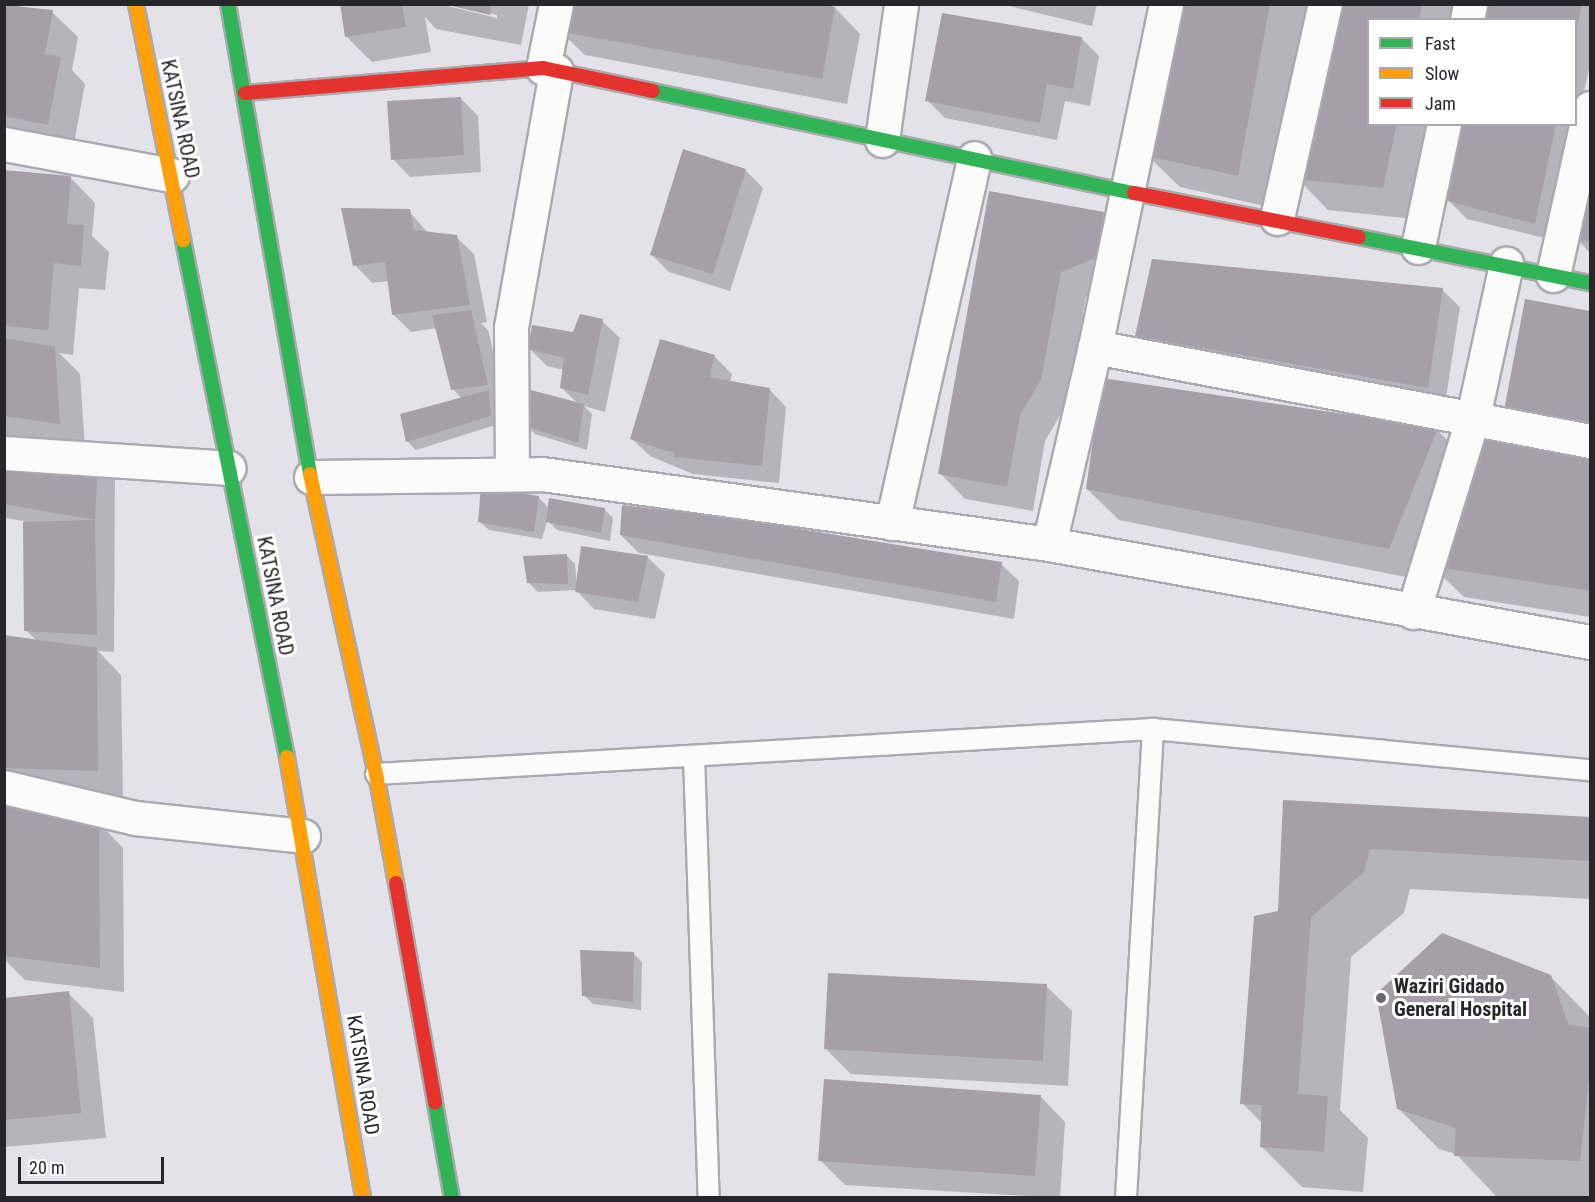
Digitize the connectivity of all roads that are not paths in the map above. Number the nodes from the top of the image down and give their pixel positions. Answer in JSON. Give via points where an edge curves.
{"nodes":[{"id":1,"x":136,"y":4,"type":"edge"},
{"id":2,"x":228,"y":4,"type":"edge"},
{"id":3,"x":556,"y":4,"type":"edge"},
{"id":4,"x":901,"y":4,"type":"edge"},
{"id":5,"x":1166,"y":4,"type":"edge"},
{"id":6,"x":1325,"y":4,"type":"edge"},
{"id":7,"x":550,"y":70,"type":"junction"},
{"id":8,"x":244,"y":93,"type":"junction"},
{"id":9,"x":1590,"y":108,"type":"edge"},
{"id":10,"x":1444,"y":126,"type":"edge"},
{"id":11,"x":882,"y":140,"type":"junction"},
{"id":12,"x":4,"y":144,"type":"edge"},
{"id":13,"x":974,"y":158,"type":"junction"},
{"id":14,"x":172,"y":175,"type":"junction"},
{"id":15,"x":1125,"y":191,"type":"junction"},
{"id":16,"x":1277,"y":218,"type":"junction"},
{"id":17,"x":1418,"y":247,"type":"junction"},
{"id":18,"x":1506,"y":264,"type":"junction"},
{"id":19,"x":1553,"y":275,"type":"junction"},
{"id":20,"x":1590,"y":283,"type":"edge"},
{"id":21,"x":1095,"y":347,"type":"junction"},
{"id":22,"x":1473,"y":417,"type":"junction"},
{"id":23,"x":1590,"y":441,"type":"edge"},
{"id":24,"x":4,"y":453,"type":"edge"},
{"id":25,"x":229,"y":468,"type":"junction"},
{"id":26,"x":512,"y":472,"type":"junction"},
{"id":27,"x":311,"y":477,"type":"junction"},
{"id":28,"x":892,"y":523,"type":"junction"},
{"id":29,"x":1048,"y":544,"type":"junction"},
{"id":30,"x":1413,"y":612,"type":"junction"},
{"id":31,"x":1590,"y":642,"type":"edge"},
{"id":32,"x":1153,"y":729,"type":"junction"},
{"id":33,"x":694,"y":756,"type":"junction"},
{"id":34,"x":1590,"y":770,"type":"edge"},
{"id":35,"x":376,"y":774,"type":"junction"},
{"id":36,"x":4,"y":787,"type":"edge"},
{"id":37,"x":303,"y":836,"type":"junction"},
{"id":38,"x":363,"y":1197,"type":"edge"},
{"id":39,"x":453,"y":1197,"type":"edge"},
{"id":40,"x":709,"y":1197,"type":"edge"},
{"id":41,"x":1126,"y":1197,"type":"edge"}],
"edges":[{"from":1,"to":14,"type":"main road","name":"KATSINA ROAD"},
{"from":2,"to":8,"type":"main road"},
{"from":3,"to":7,"type":"street"},
{"from":4,"to":11,"type":"street"},
{"from":5,"to":15,"type":"street"},
{"from":6,"to":16,"type":"street"},
{"from":7,"to":8,"type":"main road"},
{"from":7,"to":11,"type":"main road"},
{"from":7,"to":26,"type":"street","via":[[511,327]]},
{"from":8,"to":27,"type":"main road"},
{"from":9,"to":19,"type":"street"},
{"from":10,"to":17,"type":"street"},
{"from":11,"to":13,"type":"main road"},
{"from":12,"to":14,"type":"street"},
{"from":13,"to":15,"type":"main road"},
{"from":13,"to":28,"type":"street"},
{"from":14,"to":25,"type":"main road","name":"KATSINA ROAD"},
{"from":15,"to":16,"type":"main road"},
{"from":15,"to":21,"type":"street"},
{"from":16,"to":17,"type":"main road"},
{"from":17,"to":18,"type":"main road"},
{"from":18,"to":19,"type":"main road"},
{"from":18,"to":22,"type":"street"},
{"from":19,"to":20,"type":"main road"},
{"from":21,"to":22,"type":"street"},
{"from":21,"to":29,"type":"street"},
{"from":22,"to":23,"type":"street"},
{"from":22,"to":30,"type":"street"},
{"from":24,"to":25,"type":"street"},
{"from":25,"to":37,"type":"main road","name":"KATSINA ROAD"},
{"from":26,"to":27,"type":"street"},
{"from":26,"to":28,"type":"street"},
{"from":27,"to":35,"type":"main road"},
{"from":28,"to":29,"type":"street"},
{"from":29,"to":30,"type":"street"},
{"from":30,"to":31,"type":"street"},
{"from":32,"to":33,"type":"lane"},
{"from":32,"to":34,"type":"lane"},
{"from":32,"to":41,"type":"lane"},
{"from":33,"to":35,"type":"lane"},
{"from":33,"to":40,"type":"lane"},
{"from":35,"to":39,"type":"main road"},
{"from":36,"to":37,"type":"street","via":[[135,818]]},
{"from":37,"to":38,"type":"main road","name":"KATSINA ROAD"}]}
